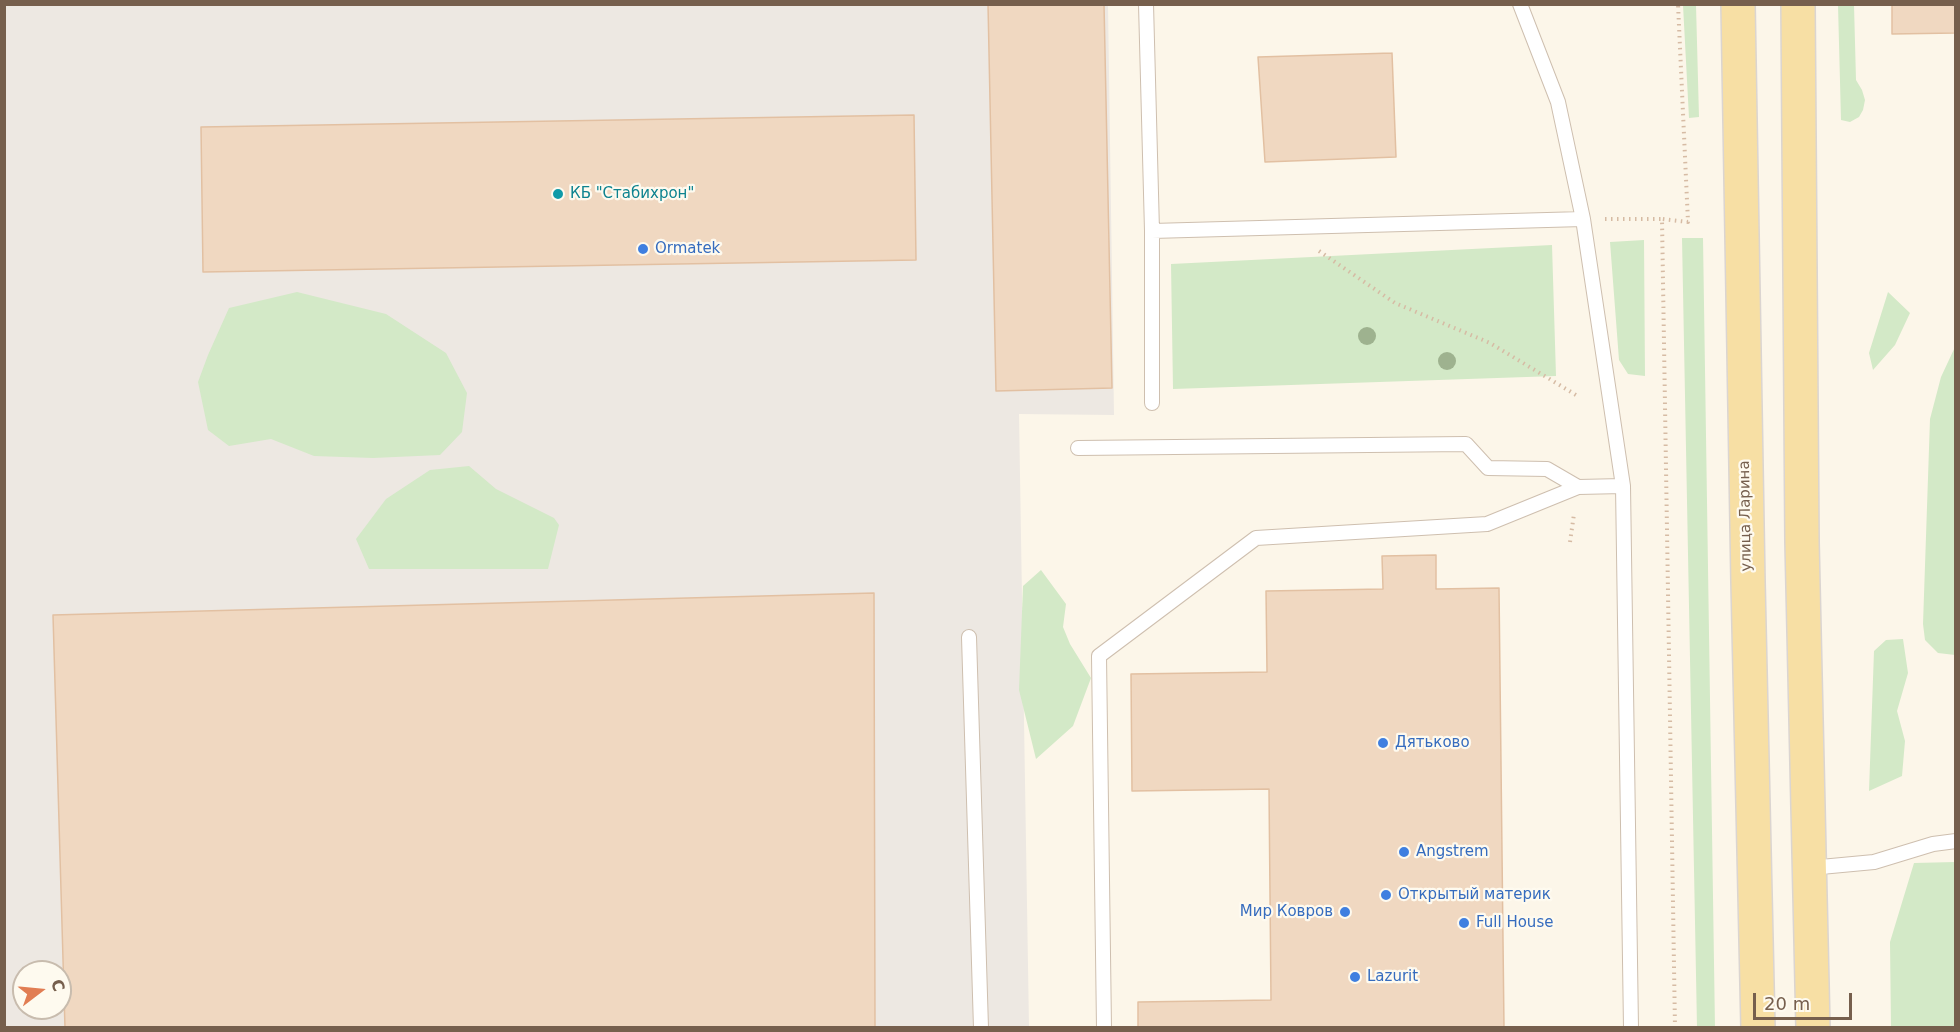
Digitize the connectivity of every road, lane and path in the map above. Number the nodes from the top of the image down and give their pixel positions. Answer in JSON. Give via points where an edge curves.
{"nodes":[{"id":1,"x":1146,"y":4,"type":"edge"},
{"id":2,"x":1520,"y":4,"type":"edge"},
{"id":3,"x":1678,"y":4,"type":"edge"},
{"id":4,"x":1738,"y":4,"type":"edge"},
{"id":5,"x":1798,"y":4,"type":"edge"},
{"id":6,"x":1583,"y":219,"type":"junction"},
{"id":7,"x":1662,"y":219,"type":"junction"},
{"id":8,"x":1284,"y":227,"type":"junction"},
{"id":9,"x":1152,"y":231,"type":"junction"},
{"id":10,"x":1576,"y":395,"type":"dead end"},
{"id":11,"x":1152,"y":403,"type":"dead end"},
{"id":12,"x":1078,"y":448,"type":"dead end"},
{"id":13,"x":1623,"y":486,"type":"junction"},
{"id":14,"x":1578,"y":487,"type":"junction"},
{"id":15,"x":969,"y":637,"type":"dead end"},
{"id":16,"x":1956,"y":841,"type":"edge"},
{"id":17,"x":1810,"y":868,"type":"junction"},
{"id":18,"x":981,"y":1028,"type":"edge"},
{"id":19,"x":1104,"y":1028,"type":"edge"},
{"id":20,"x":1630,"y":1028,"type":"edge"},
{"id":21,"x":1675,"y":1028,"type":"edge"},
{"id":22,"x":1758,"y":1028,"type":"edge"},
{"id":23,"x":1813,"y":1028,"type":"edge"}],
"edges":[{"from":1,"to":9,"type":"lane"},
{"from":2,"to":6,"type":"lane","via":[[1558,102]]},
{"from":3,"to":7,"type":"path","via":[[1688,222]]},
{"from":4,"to":22,"type":"main road","name":"улица Ларина"},
{"from":5,"to":17,"type":"main road","via":[[1802,542]]},
{"from":6,"to":7,"type":"path"},
{"from":6,"to":8,"type":"lane"},
{"from":6,"to":13,"type":"lane"},
{"from":7,"to":21,"type":"path"},
{"from":8,"to":9,"type":"lane"},
{"from":8,"to":10,"type":"path","via":[[1395,303],[1490,344]]},
{"from":9,"to":11,"type":"lane"},
{"from":12,"to":14,"type":"lane","via":[[1466,444],[1488,468],[1547,469]]},
{"from":13,"to":14,"type":"lane"},
{"from":13,"to":20,"type":"lane"},
{"from":14,"to":19,"type":"lane","via":[[1487,524],[1256,538],[1099,656]]},
{"from":15,"to":18,"type":"lane"},
{"from":16,"to":17,"type":"lane","via":[[1874,861]]},
{"from":17,"to":23,"type":"main road"}]}
